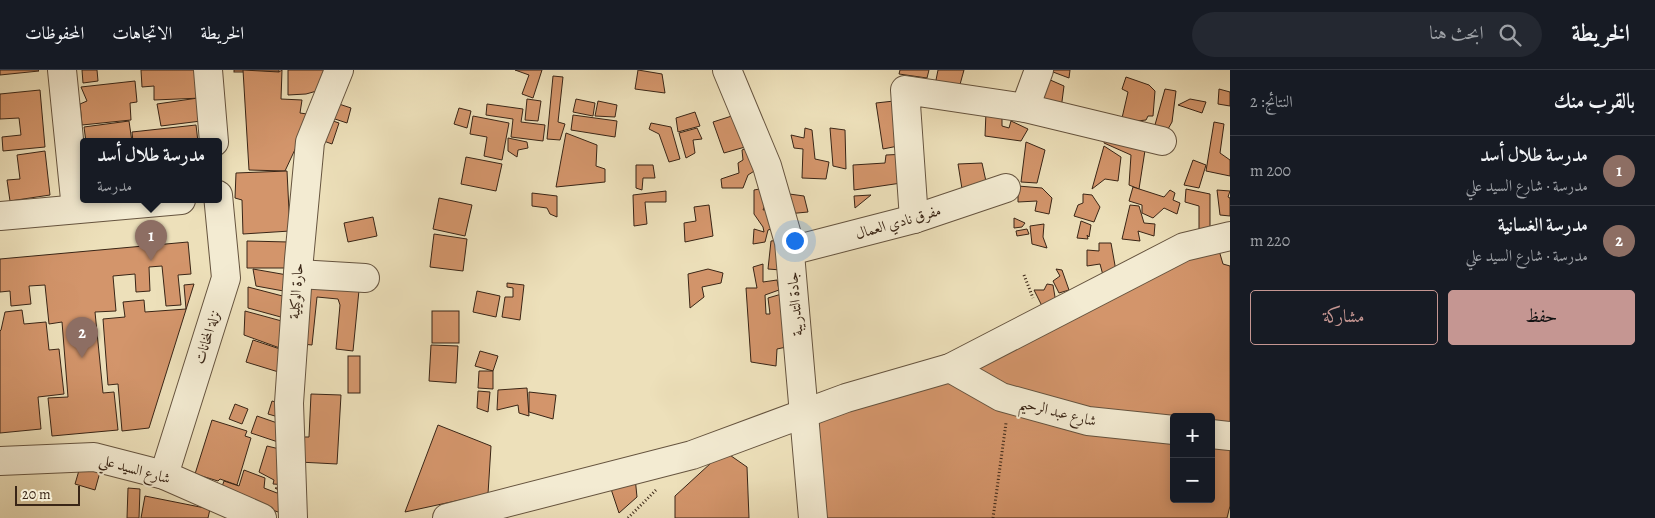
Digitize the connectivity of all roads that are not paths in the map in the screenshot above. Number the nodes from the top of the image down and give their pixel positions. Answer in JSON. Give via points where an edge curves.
{"nodes":[{"id":1,"x":62,"y":70,"type":"edge"},
{"id":2,"x":208,"y":70,"type":"edge"},
{"id":3,"x":339,"y":70,"type":"edge"},
{"id":4,"x":727,"y":70,"type":"edge"},
{"id":5,"x":1039,"y":70,"type":"edge"},
{"id":6,"x":1025,"y":108,"type":"junction"},
{"id":7,"x":214,"y":138,"type":"edge"},
{"id":8,"x":1162,"y":141,"type":"dead end"},
{"id":9,"x":1006,"y":188,"type":"dead end"},
{"id":10,"x":146,"y":203,"type":"edge"},
{"id":11,"x":220,"y":203,"type":"edge"},
{"id":12,"x":76,"y":209,"type":"junction"},
{"id":13,"x":0,"y":216,"type":"edge"},
{"id":14,"x":914,"y":219,"type":"junction"},
{"id":15,"x":1230,"y":236,"type":"edge"},
{"id":16,"x":790,"y":251,"type":"junction"},
{"id":17,"x":298,"y":274,"type":"junction"},
{"id":18,"x":366,"y":278,"type":"dead end"},
{"id":19,"x":950,"y":368,"type":"junction"},
{"id":20,"x":804,"y":413,"type":"junction"},
{"id":21,"x":1170,"y":430,"type":"edge"},
{"id":22,"x":1215,"y":434,"type":"edge"},
{"id":23,"x":1230,"y":436,"type":"edge"},
{"id":24,"x":0,"y":461,"type":"edge"},
{"id":25,"x":164,"y":475,"type":"junction"},
{"id":26,"x":262,"y":518,"type":"edge"},
{"id":27,"x":292,"y":518,"type":"edge"},
{"id":28,"x":447,"y":518,"type":"edge"},
{"id":29,"x":813,"y":518,"type":"edge"}],
"edges":[{"from":1,"to":12,"type":"street"},
{"from":2,"to":7,"type":"street"},
{"from":3,"to":17,"type":"street","name":"حارة الوكيلية","via":[[310,142]]},
{"from":4,"to":16,"type":"street","name":"جادة التدريبة","via":[[767,166]]},
{"from":5,"to":6,"type":"street"},
{"from":6,"to":8,"type":"street"},
{"from":6,"to":14,"type":"street","via":[[905,90]]},
{"from":9,"to":14,"type":"street","name":"مفرق نادي العمال"},
{"from":10,"to":12,"type":"street"},
{"from":11,"to":25,"type":"street","name":"نزلة المخانات","via":[[226,278]]},
{"from":12,"to":13,"type":"street"},
{"from":14,"to":16,"type":"street","name":"مفرق نادي العمال"},
{"from":15,"to":19,"type":"street","via":[[1184,247]]},
{"from":16,"to":20,"type":"street","name":"جادة التدريبة"},
{"from":17,"to":18,"type":"street"},
{"from":17,"to":27,"type":"street","name":"حارة الوكيلية","via":[[289,404]]},
{"from":19,"to":20,"type":"street"},
{"from":19,"to":21,"type":"street","name":"شارع عبد الرحيم","via":[[1000,397],[1088,421]]},
{"from":20,"to":28,"type":"street","via":[[692,454]]},
{"from":20,"to":29,"type":"street","name":"جادة التدريبة"},
{"from":22,"to":23,"type":"street"},
{"from":24,"to":25,"type":"street","name":"شارع السيد علي","via":[[94,457]]},
{"from":25,"to":26,"type":"street","name":"شارع السيد علي"}]}
